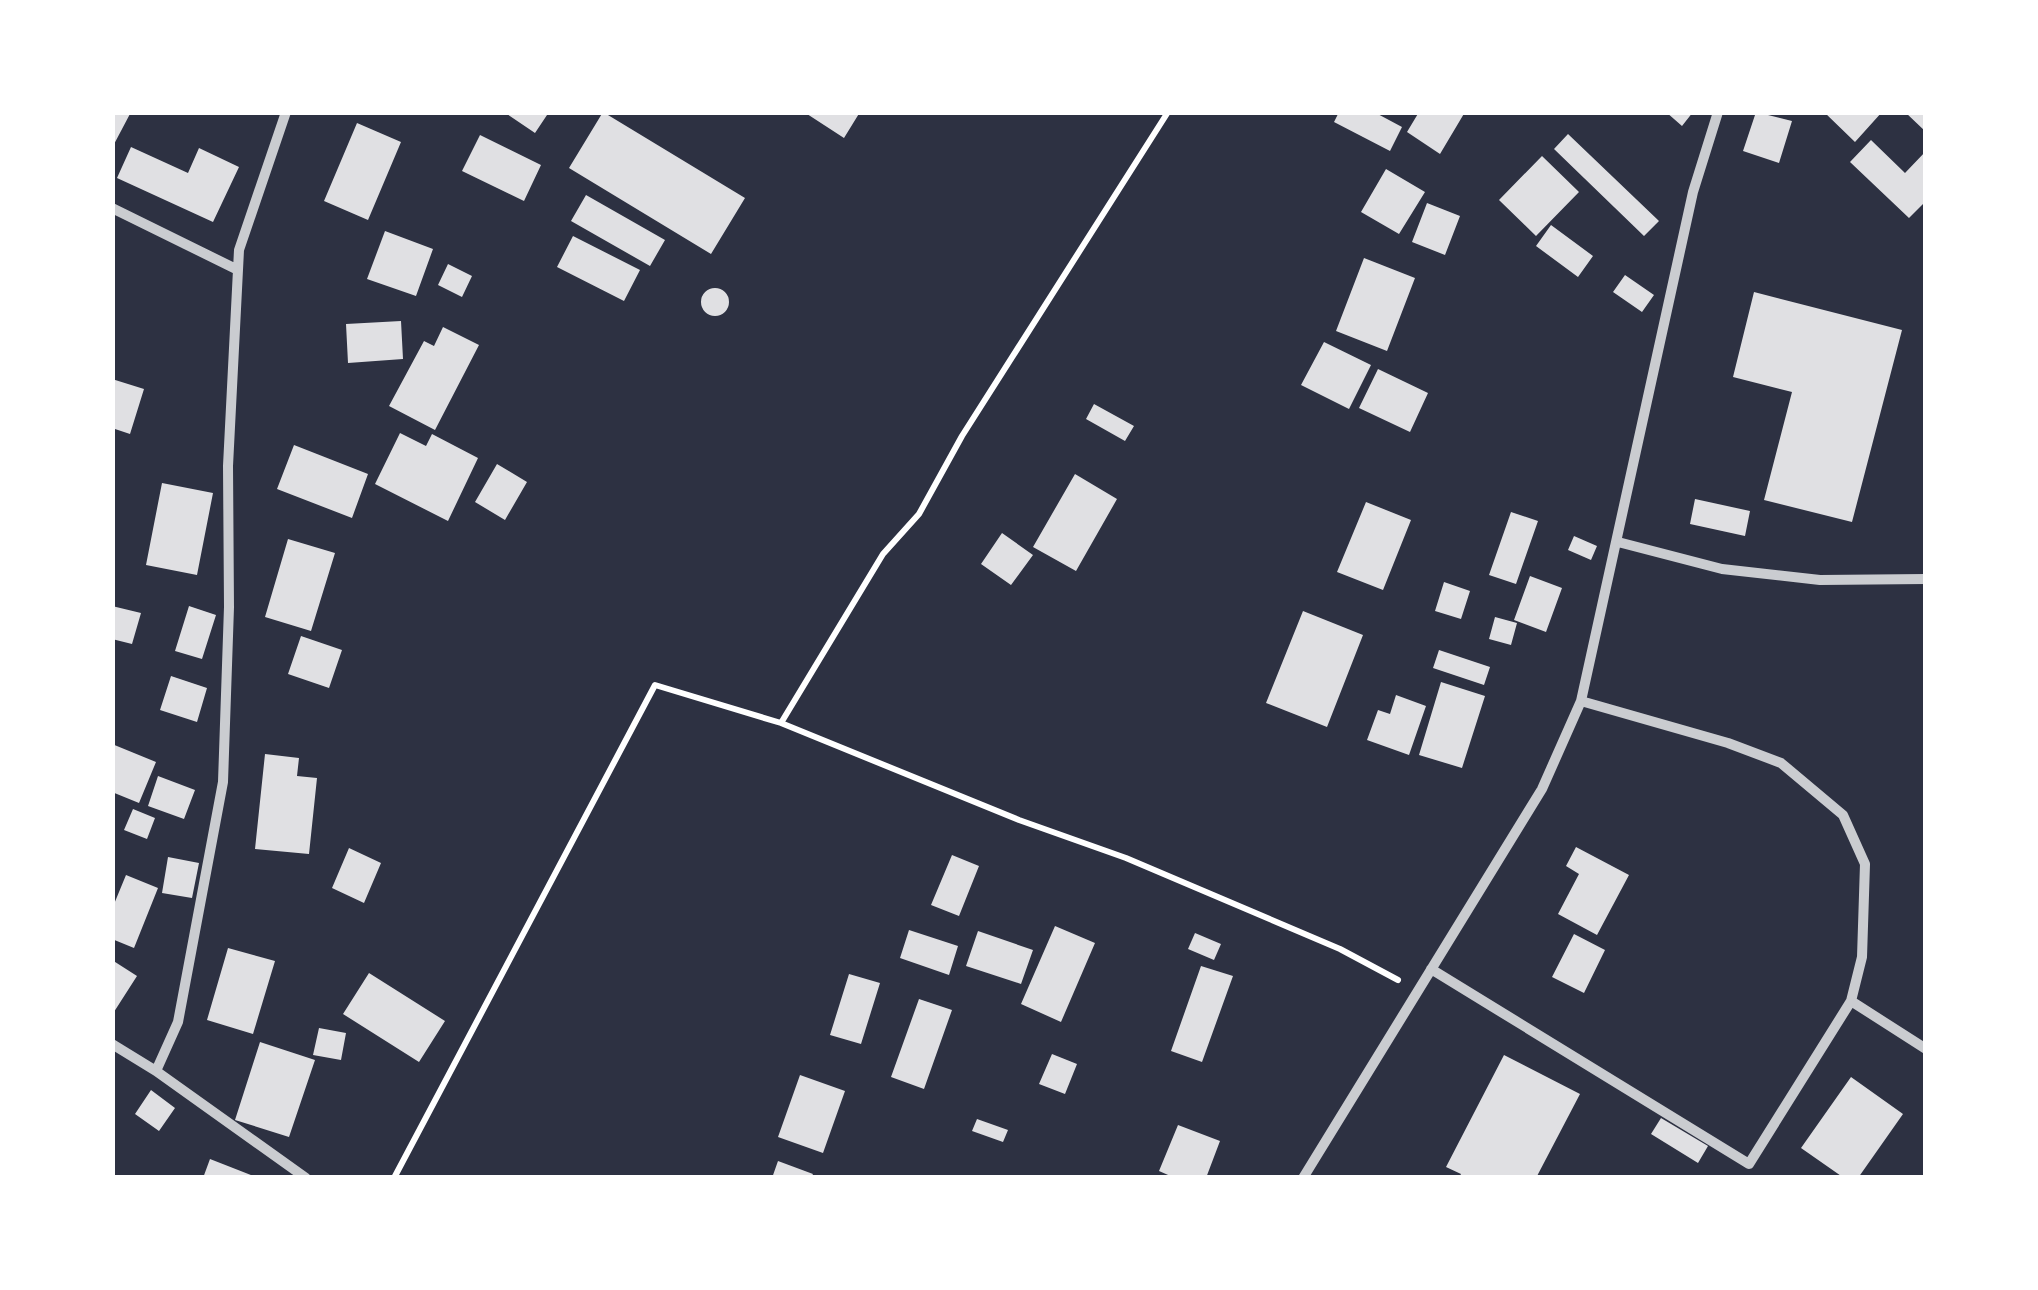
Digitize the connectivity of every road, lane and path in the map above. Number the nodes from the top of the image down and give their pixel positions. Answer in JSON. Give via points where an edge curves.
{"nodes":[{"id":1,"x":286,"y":112,"type":"edge"},
{"id":2,"x":1168,"y":112,"type":"edge"},
{"id":3,"x":1718,"y":112,"type":"edge"},
{"id":4,"x":112,"y":208,"type":"edge"},
{"id":5,"x":238,"y":270,"type":"junction"},
{"id":6,"x":1618,"y":542,"type":"junction"},
{"id":7,"x":1926,"y":580,"type":"edge"},
{"id":8,"x":1581,"y":701,"type":"junction"},
{"id":9,"x":780,"y":723,"type":"junction"},
{"id":10,"x":1432,"y":970,"type":"junction"},
{"id":11,"x":1416,"y":990,"type":"junction"},
{"id":12,"x":1851,"y":1001,"type":"junction"},
{"id":13,"x":112,"y":1044,"type":"edge"},
{"id":14,"x":1926,"y":1049,"type":"edge"},
{"id":15,"x":156,"y":1071,"type":"junction"},
{"id":16,"x":306,"y":1178,"type":"edge"},
{"id":17,"x":394,"y":1178,"type":"edge"},
{"id":18,"x":1303,"y":1178,"type":"edge"}],
"edges":[{"from":1,"to":5,"type":"street"},
{"from":2,"to":9,"type":"path","via":[[962,436],[920,514],[883,554]]},
{"from":3,"to":6,"type":"street","via":[[1693,192]]},
{"from":4,"to":5,"type":"street"},
{"from":5,"to":15,"type":"street","via":[[224,782],[178,1022]]},
{"from":6,"to":7,"type":"street","via":[[1722,569],[1820,580]]},
{"from":6,"to":8,"type":"street"},
{"from":8,"to":10,"type":"street","via":[[1542,789]]},
{"from":8,"to":12,"type":"street","via":[[1781,762],[1842,815],[1865,864],[1862,957]]},
{"from":9,"to":11,"type":"path","via":[[1144,866],[1340,949]]},
{"from":9,"to":17,"type":"path","via":[[655,685]]},
{"from":10,"to":11,"type":"street"},
{"from":10,"to":12,"type":"street","via":[[1749,1164]]},
{"from":11,"to":18,"type":"street"},
{"from":12,"to":14,"type":"street"},
{"from":13,"to":15,"type":"street"},
{"from":15,"to":16,"type":"street"}]}
